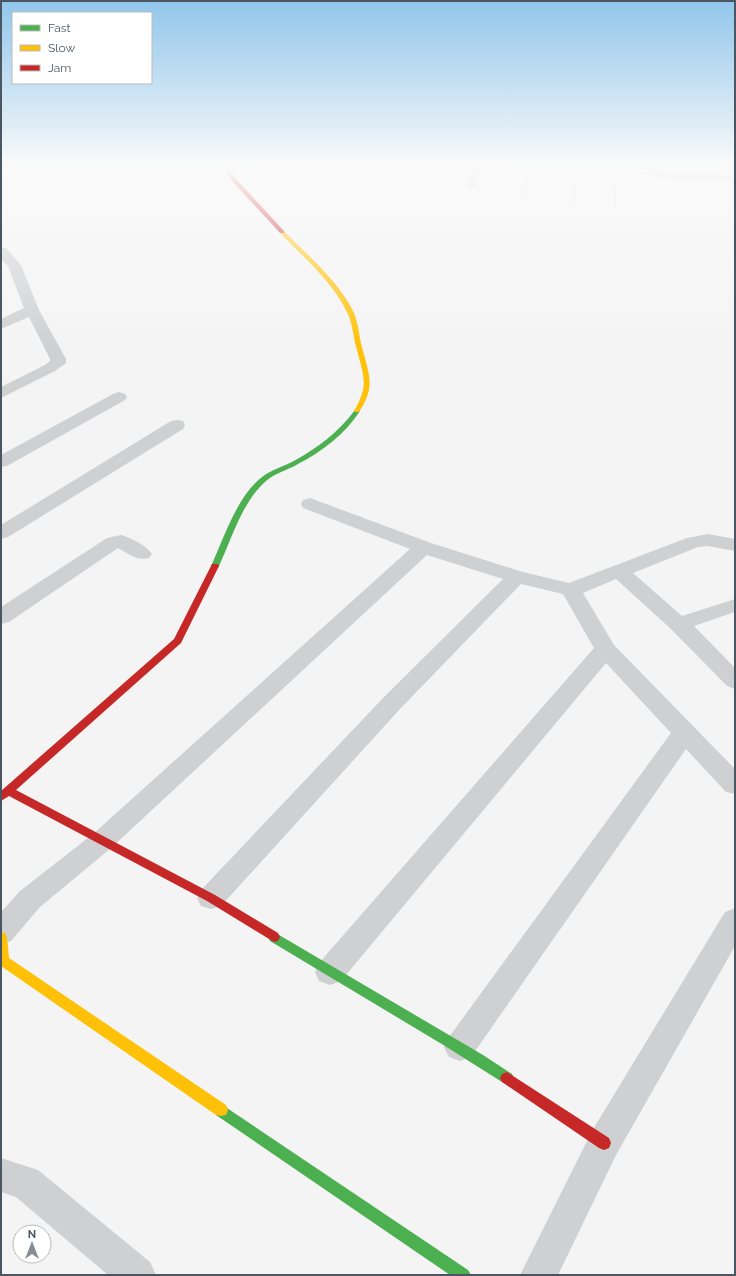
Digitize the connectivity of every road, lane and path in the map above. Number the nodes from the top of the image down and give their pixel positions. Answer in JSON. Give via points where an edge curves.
{"nodes":[{"id":1,"x":277,"y":227,"type":"edge"},
{"id":2,"x":1,"y":251,"type":"edge"},
{"id":3,"x":32,"y":310,"type":"junction"},
{"id":4,"x":1,"y":325,"type":"edge"},
{"id":5,"x":1,"y":392,"type":"edge"},
{"id":6,"x":119,"y":397,"type":"dead end"},
{"id":7,"x":177,"y":425,"type":"dead end"},
{"id":8,"x":1,"y":462,"type":"edge"},
{"id":9,"x":310,"y":504,"type":"dead end"},
{"id":10,"x":1,"y":533,"type":"edge"},
{"id":11,"x":735,"y":545,"type":"edge"},
{"id":12,"x":424,"y":547,"type":"junction"},
{"id":13,"x":142,"y":554,"type":"dead end"},
{"id":14,"x":620,"y":572,"type":"junction"},
{"id":15,"x":517,"y":577,"type":"junction"},
{"id":16,"x":571,"y":590,"type":"junction"},
{"id":17,"x":735,"y":605,"type":"edge"},
{"id":18,"x":1,"y":617,"type":"edge"},
{"id":19,"x":679,"y":624,"type":"junction"},
{"id":20,"x":606,"y":649,"type":"junction"},
{"id":21,"x":735,"y":681,"type":"edge"},
{"id":22,"x":684,"y":733,"type":"junction"},
{"id":23,"x":735,"y":785,"type":"edge"},
{"id":24,"x":9,"y":791,"type":"junction"},
{"id":25,"x":1,"y":797,"type":"edge"},
{"id":26,"x":102,"y":841,"type":"junction"},
{"id":27,"x":211,"y":898,"type":"junction"},
{"id":28,"x":735,"y":920,"type":"edge"},
{"id":29,"x":1,"y":932,"type":"edge"},
{"id":30,"x":1,"y":937,"type":"edge"},
{"id":31,"x":330,"y":972,"type":"junction"},
{"id":32,"x":460,"y":1047,"type":"junction"},
{"id":33,"x":604,"y":1144,"type":"junction"},
{"id":34,"x":1,"y":1175,"type":"edge"},
{"id":35,"x":137,"y":1275,"type":"edge"},
{"id":36,"x":463,"y":1275,"type":"edge"},
{"id":37,"x":539,"y":1275,"type":"edge"}],
"edges":[{"from":1,"to":24,"type":"street","via":[[343,298],[355,323],[359,348],[368,373],[366,397],[352,419],[330,438],[297,462],[263,480],[246,503],[178,641]]},
{"from":2,"to":3,"type":"street","via":[[14,265]]},
{"from":3,"to":4,"type":"street"},
{"from":3,"to":5,"type":"street","via":[[57,354],[58,363]]},
{"from":6,"to":8,"type":"street"},
{"from":7,"to":10,"type":"street"},
{"from":9,"to":12,"type":"street"},
{"from":11,"to":14,"type":"street","via":[[708,540],[694,542]]},
{"from":12,"to":15,"type":"street"},
{"from":12,"to":26,"type":"street"},
{"from":13,"to":18,"type":"street","via":[[121,541],[114,542]]},
{"from":14,"to":16,"type":"street"},
{"from":14,"to":19,"type":"street"},
{"from":15,"to":16,"type":"street"},
{"from":15,"to":27,"type":"street","via":[[392,703]]},
{"from":16,"to":20,"type":"street"},
{"from":17,"to":19,"type":"street"},
{"from":19,"to":21,"type":"street"},
{"from":20,"to":22,"type":"street"},
{"from":20,"to":31,"type":"street"},
{"from":22,"to":23,"type":"street"},
{"from":22,"to":32,"type":"street"},
{"from":24,"to":25,"type":"street"},
{"from":24,"to":26,"type":"street"},
{"from":26,"to":27,"type":"street"},
{"from":26,"to":29,"type":"street","via":[[30,899]]},
{"from":27,"to":31,"type":"street"},
{"from":28,"to":33,"type":"street"},
{"from":30,"to":36,"type":"street","via":[[4,961]]},
{"from":31,"to":32,"type":"street"},
{"from":32,"to":33,"type":"street"},
{"from":33,"to":37,"type":"street"},
{"from":34,"to":35,"type":"street","via":[[26,1182]]}]}
